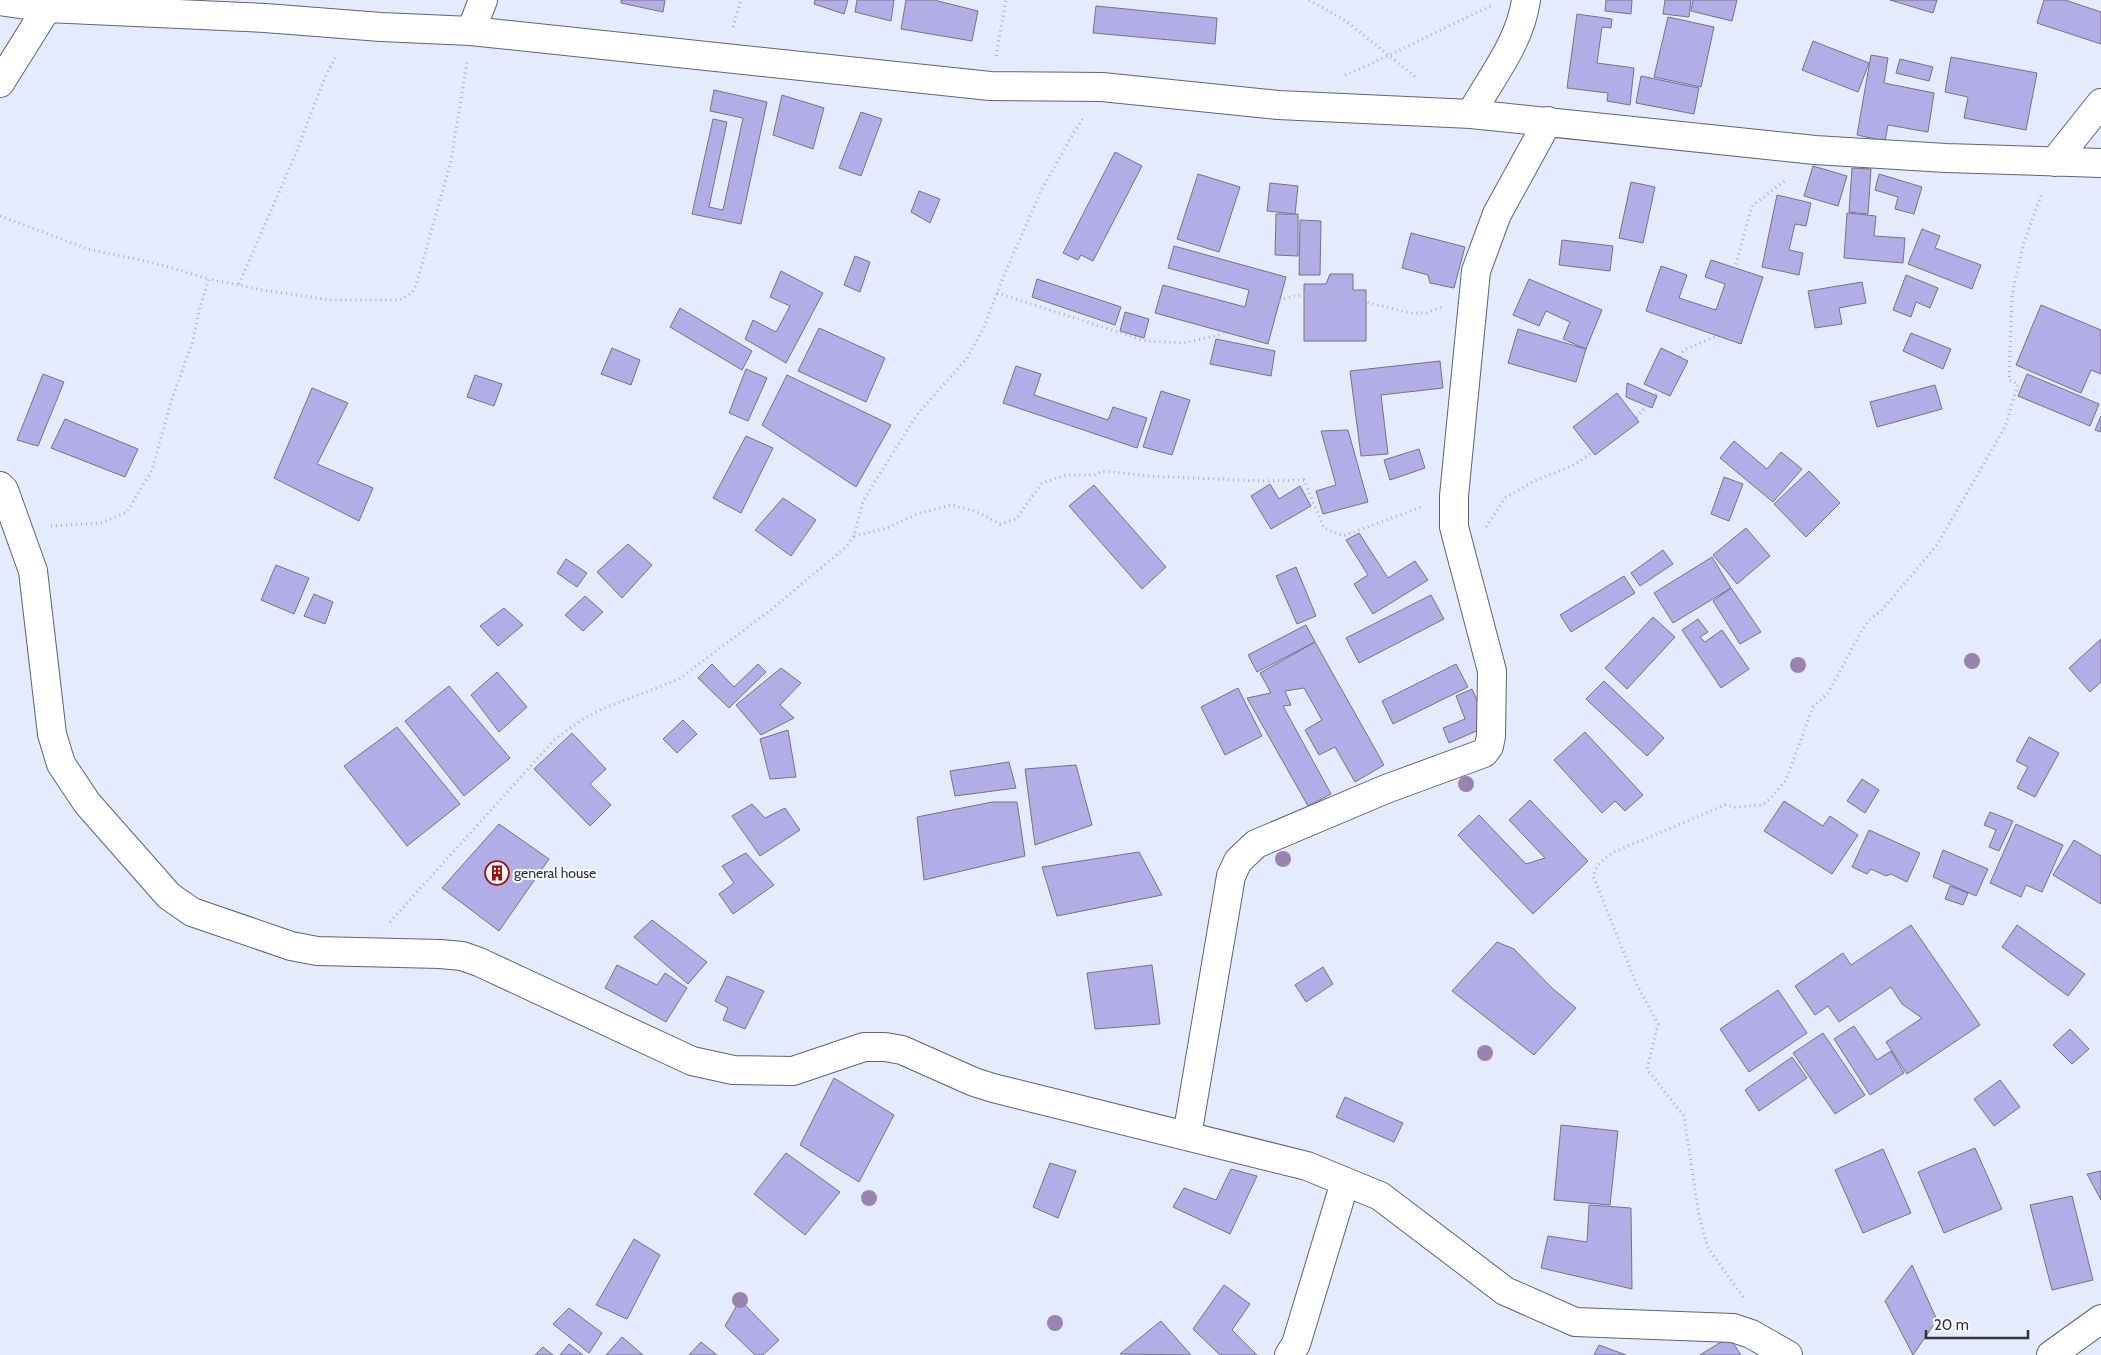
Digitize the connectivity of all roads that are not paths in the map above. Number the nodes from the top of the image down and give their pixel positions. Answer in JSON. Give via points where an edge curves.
{"nodes":[{"id":1,"x":483,"y":0,"type":"edge"},
{"id":2,"x":0,"y":1,"type":"edge"},
{"id":3,"x":1513,"y":1,"type":"edge"},
{"id":4,"x":47,"y":8,"type":"junction"},
{"id":5,"x":471,"y":31,"type":"junction"},
{"id":6,"x":0,"y":83,"type":"edge"},
{"id":7,"x":2101,"y":103,"type":"edge"},
{"id":8,"x":1471,"y":114,"type":"junction"},
{"id":9,"x":1548,"y":121,"type":"junction"},
{"id":10,"x":2054,"y":162,"type":"junction"},
{"id":11,"x":2101,"y":163,"type":"edge"},
{"id":12,"x":0,"y":486,"type":"edge"},
{"id":13,"x":1187,"y":1136,"type":"junction"},
{"id":14,"x":1345,"y":1182,"type":"junction"},
{"id":15,"x":2101,"y":1319,"type":"edge"},
{"id":16,"x":1289,"y":1355,"type":"edge"},
{"id":17,"x":1788,"y":1355,"type":"edge"},
{"id":18,"x":2051,"y":1355,"type":"edge"}],
"edges":[{"from":1,"to":5,"type":"street"},
{"from":2,"to":4,"type":"street"},
{"from":3,"to":8,"type":"street","via":[[1522,22]]},
{"from":4,"to":5,"type":"street"},
{"from":4,"to":6,"type":"street"},
{"from":5,"to":8,"type":"street","via":[[990,86],[1102,87],[1278,105]]},
{"from":7,"to":10,"type":"street"},
{"from":8,"to":9,"type":"street"},
{"from":9,"to":10,"type":"street","via":[[1815,150]]},
{"from":9,"to":13,"type":"street","via":[[1497,214],[1476,271],[1454,496],[1454,527],[1492,671],[1492,736],[1489,746],[1484,753],[1386,789],[1256,844],[1238,861],[1231,876]]},
{"from":10,"to":11,"type":"street"},
{"from":12,"to":13,"type":"street","via":[[33,571],[52,734],[62,764],[87,803],[169,896],[192,912],[291,946],[317,951],[462,956],[692,1062],[716,1068],[793,1071],[864,1047],[885,1047],[902,1050],[993,1088]]},
{"from":13,"to":14,"type":"street","via":[[1308,1166]]},
{"from":14,"to":16,"type":"street","via":[[1296,1344]]},
{"from":14,"to":17,"type":"street","via":[[1380,1196],[1505,1291],[1575,1322],[1734,1328]]},
{"from":15,"to":18,"type":"street"}]}
